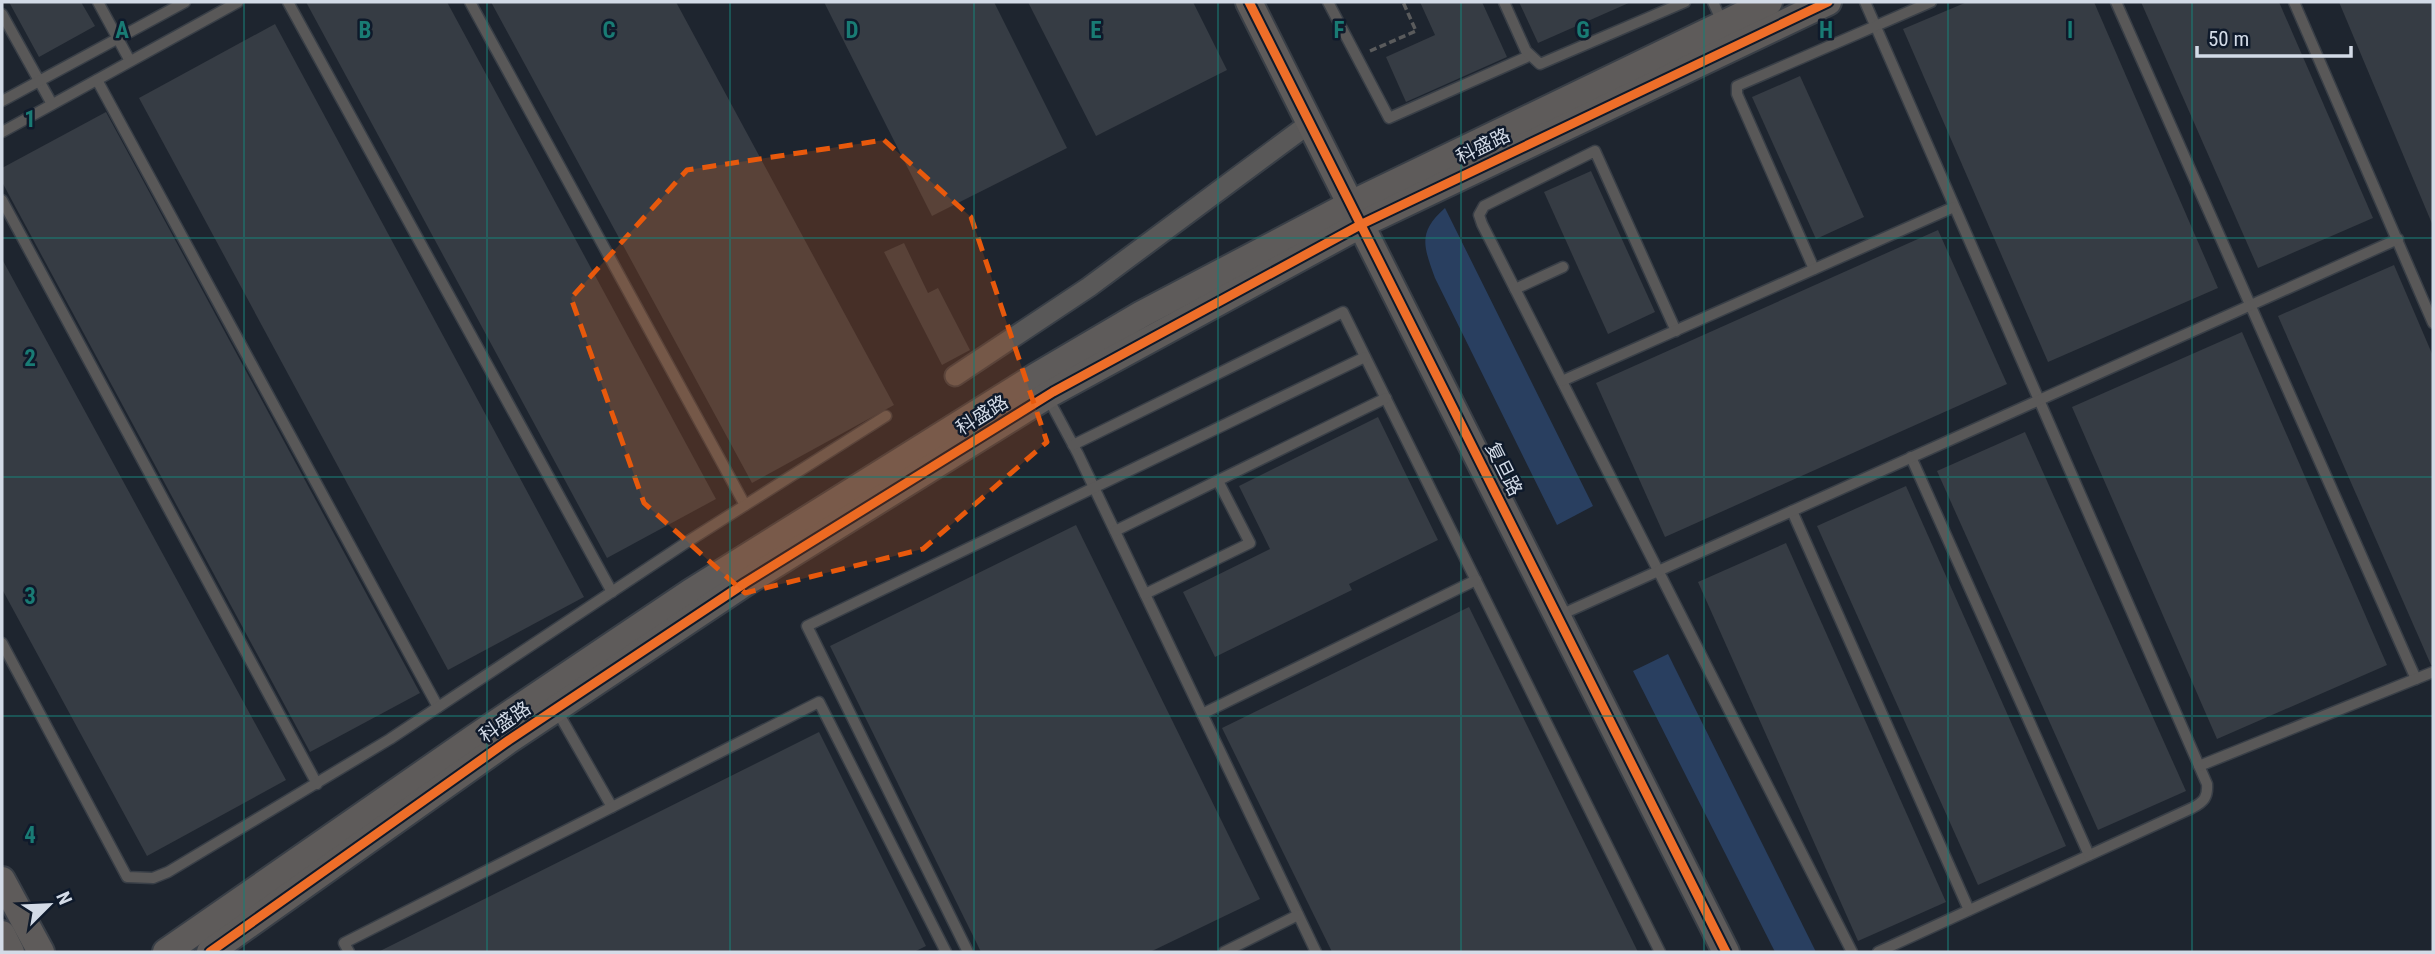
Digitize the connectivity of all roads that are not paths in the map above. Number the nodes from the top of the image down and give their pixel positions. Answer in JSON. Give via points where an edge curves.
{"nodes":[{"id":1,"x":98,"y":2,"type":"edge"},
{"id":2,"x":185,"y":2,"type":"edge"},
{"id":3,"x":238,"y":2,"type":"edge"},
{"id":4,"x":288,"y":2,"type":"edge"},
{"id":5,"x":470,"y":2,"type":"edge"},
{"id":6,"x":1249,"y":2,"type":"edge"},
{"id":7,"x":1328,"y":2,"type":"edge"},
{"id":8,"x":1504,"y":2,"type":"edge"},
{"id":9,"x":1685,"y":2,"type":"edge"},
{"id":10,"x":1769,"y":2,"type":"edge"},
{"id":11,"x":1828,"y":2,"type":"edge"},
{"id":12,"x":1865,"y":2,"type":"edge"},
{"id":13,"x":1931,"y":2,"type":"edge"},
{"id":14,"x":2116,"y":2,"type":"edge"},
{"id":15,"x":2294,"y":2,"type":"edge"},
{"id":16,"x":2,"y":14,"type":"edge"},
{"id":17,"x":1723,"y":23,"type":"edge"},
{"id":18,"x":1876,"y":25,"type":"junction"},
{"id":19,"x":117,"y":38,"type":"junction"},
{"id":20,"x":1529,"y":55,"type":"junction"},
{"id":21,"x":130,"y":61,"type":"junction"},
{"id":22,"x":97,"y":80,"type":"junction"},
{"id":23,"x":39,"y":81,"type":"junction"},
{"id":24,"x":2,"y":101,"type":"edge"},
{"id":25,"x":52,"y":104,"type":"junction"},
{"id":26,"x":1310,"y":122,"type":"junction"},
{"id":27,"x":2,"y":132,"type":"edge"},
{"id":28,"x":2,"y":201,"type":"edge"},
{"id":29,"x":1954,"y":207,"type":"junction"},
{"id":30,"x":1356,"y":214,"type":"junction"},
{"id":31,"x":2398,"y":239,"type":"junction"},
{"id":32,"x":1563,"y":267,"type":"dead end"},
{"id":33,"x":1814,"y":269,"type":"junction"},
{"id":34,"x":1515,"y":289,"type":"junction"},
{"id":35,"x":2250,"y":305,"type":"junction"},
{"id":36,"x":2433,"y":323,"type":"edge"},
{"id":37,"x":1676,"y":331,"type":"junction"},
{"id":38,"x":1365,"y":357,"type":"junction"},
{"id":39,"x":955,"y":376,"type":"dead end"},
{"id":40,"x":1562,"y":381,"type":"junction"},
{"id":41,"x":1041,"y":386,"type":"junction"},
{"id":42,"x":1386,"y":398,"type":"junction"},
{"id":43,"x":2038,"y":401,"type":"junction"},
{"id":44,"x":886,"y":416,"type":"dead end"},
{"id":45,"x":1073,"y":445,"type":"junction"},
{"id":46,"x":1912,"y":457,"type":"junction"},
{"id":47,"x":1218,"y":481,"type":"junction"},
{"id":48,"x":1093,"y":486,"type":"junction"},
{"id":49,"x":745,"y":505,"type":"junction"},
{"id":50,"x":1792,"y":511,"type":"junction"},
{"id":51,"x":1115,"y":531,"type":"junction"},
{"id":52,"x":1658,"y":571,"type":"junction"},
{"id":53,"x":1476,"y":580,"type":"junction"},
{"id":54,"x":612,"y":592,"type":"junction"},
{"id":55,"x":1145,"y":594,"type":"junction"},
{"id":56,"x":1558,"y":616,"type":"junction"},
{"id":57,"x":2,"y":643,"type":"edge"},
{"id":58,"x":2433,"y":672,"type":"edge"},
{"id":59,"x":2416,"y":679,"type":"junction"},
{"id":60,"x":550,"y":699,"type":"junction"},
{"id":61,"x":438,"y":707,"type":"junction"},
{"id":62,"x":1202,"y":714,"type":"junction"},
{"id":63,"x":2199,"y":766,"type":"junction"},
{"id":64,"x":317,"y":784,"type":"junction"},
{"id":65,"x":612,"y":807,"type":"junction"},
{"id":66,"x":2088,"y":855,"type":"junction"},
{"id":67,"x":2,"y":880,"type":"edge"},
{"id":68,"x":1969,"y":910,"type":"junction"},
{"id":69,"x":1298,"y":915,"type":"junction"},
{"id":70,"x":2,"y":934,"type":"edge"},
{"id":71,"x":11,"y":952,"type":"edge"},
{"id":72,"x":41,"y":952,"type":"edge"},
{"id":73,"x":166,"y":952,"type":"edge"},
{"id":74,"x":210,"y":952,"type":"edge"},
{"id":75,"x":349,"y":952,"type":"edge"},
{"id":76,"x":946,"y":952,"type":"edge"},
{"id":77,"x":968,"y":952,"type":"edge"},
{"id":78,"x":1224,"y":952,"type":"edge"},
{"id":79,"x":1316,"y":952,"type":"edge"},
{"id":80,"x":1660,"y":952,"type":"edge"},
{"id":81,"x":1726,"y":952,"type":"edge"},
{"id":82,"x":1852,"y":952,"type":"edge"},
{"id":83,"x":1878,"y":952,"type":"edge"}],
"edges":[{"from":1,"to":19,"type":"lane"},
{"from":2,"to":19,"type":"lane"},
{"from":3,"to":21,"type":"lane"},
{"from":4,"to":54,"type":"lane"},
{"from":5,"to":49,"type":"lane"},
{"from":6,"to":26,"type":"street","name":"复旦路"},
{"from":7,"to":20,"type":"lane","via":[[1389,118]]},
{"from":8,"to":20,"type":"lane"},
{"from":9,"to":20,"type":"lane","via":[[1546,63],[1539,64]]},
{"from":10,"to":17,"type":"street","name":"科盛路"},
{"from":11,"to":17,"type":"street","name":"科盛路"},
{"from":12,"to":18,"type":"lane"},
{"from":13,"to":18,"type":"lane"},
{"from":14,"to":35,"type":"lane"},
{"from":15,"to":31,"type":"lane"},
{"from":16,"to":23,"type":"lane"},
{"from":17,"to":30,"type":"street","name":"科盛路"},
{"from":18,"to":29,"type":"lane"},
{"from":18,"to":33,"type":"lane","via":[[1737,86]]},
{"from":19,"to":21,"type":"lane"},
{"from":19,"to":23,"type":"lane"},
{"from":21,"to":22,"type":"lane"},
{"from":22,"to":25,"type":"lane"},
{"from":22,"to":61,"type":"lane"},
{"from":23,"to":24,"type":"lane"},
{"from":23,"to":25,"type":"lane"},
{"from":25,"to":27,"type":"lane"},
{"from":26,"to":30,"type":"street","name":"复旦路"},
{"from":26,"to":39,"type":"street","via":[[1089,287]]},
{"from":28,"to":64,"type":"lane"},
{"from":29,"to":33,"type":"lane"},
{"from":29,"to":43,"type":"lane"},
{"from":30,"to":41,"type":"street","name":"科盛路"},
{"from":30,"to":56,"type":"street","name":"复旦路"},
{"from":31,"to":35,"type":"lane"},
{"from":31,"to":36,"type":"lane"},
{"from":32,"to":34,"type":"lane"},
{"from":33,"to":37,"type":"lane"},
{"from":34,"to":37,"type":"lane","via":[[1479,215],[1485,206],[1595,151]]},
{"from":34,"to":40,"type":"lane"},
{"from":35,"to":43,"type":"lane"},
{"from":35,"to":59,"type":"lane"},
{"from":37,"to":40,"type":"lane"},
{"from":38,"to":42,"type":"lane"},
{"from":38,"to":45,"type":"lane","via":[[1343,313]]},
{"from":38,"to":48,"type":"lane"},
{"from":40,"to":52,"type":"lane"},
{"from":41,"to":45,"type":"lane"},
{"from":41,"to":60,"type":"street","name":"科盛路","via":[[691,592]]},
{"from":42,"to":47,"type":"lane"},
{"from":42,"to":53,"type":"lane"},
{"from":43,"to":46,"type":"lane"},
{"from":43,"to":63,"type":"lane"},
{"from":44,"to":49,"type":"lane"},
{"from":45,"to":48,"type":"lane"},
{"from":46,"to":50,"type":"lane"},
{"from":46,"to":66,"type":"lane"},
{"from":47,"to":51,"type":"lane"},
{"from":47,"to":55,"type":"lane","via":[[1250,542]]},
{"from":48,"to":51,"type":"lane"},
{"from":48,"to":77,"type":"lane","via":[[807,626]]},
{"from":49,"to":54,"type":"lane"},
{"from":50,"to":52,"type":"lane"},
{"from":50,"to":68,"type":"lane"},
{"from":51,"to":55,"type":"lane"},
{"from":52,"to":56,"type":"lane"},
{"from":52,"to":82,"type":"lane"},
{"from":53,"to":62,"type":"lane"},
{"from":53,"to":80,"type":"lane"},
{"from":54,"to":61,"type":"lane"},
{"from":55,"to":62,"type":"lane"},
{"from":56,"to":81,"type":"street","name":"复旦路"},
{"from":57,"to":64,"type":"lane","via":[[127,877],[153,878],[168,872]]},
{"from":58,"to":59,"type":"lane"},
{"from":59,"to":63,"type":"lane"},
{"from":60,"to":65,"type":"lane"},
{"from":60,"to":73,"type":"street","name":"科盛路"},
{"from":60,"to":74,"type":"street","name":"科盛路"},
{"from":61,"to":64,"type":"lane"},
{"from":62,"to":69,"type":"lane"},
{"from":63,"to":66,"type":"lane","via":[[2208,795],[2202,803]]},
{"from":65,"to":75,"type":"lane","via":[[344,943]]},
{"from":65,"to":76,"type":"lane","via":[[820,702]]},
{"from":66,"to":68,"type":"lane"},
{"from":67,"to":72,"type":"street"},
{"from":68,"to":83,"type":"lane"},
{"from":69,"to":78,"type":"lane"},
{"from":69,"to":79,"type":"lane"},
{"from":70,"to":71,"type":"street"}]}
